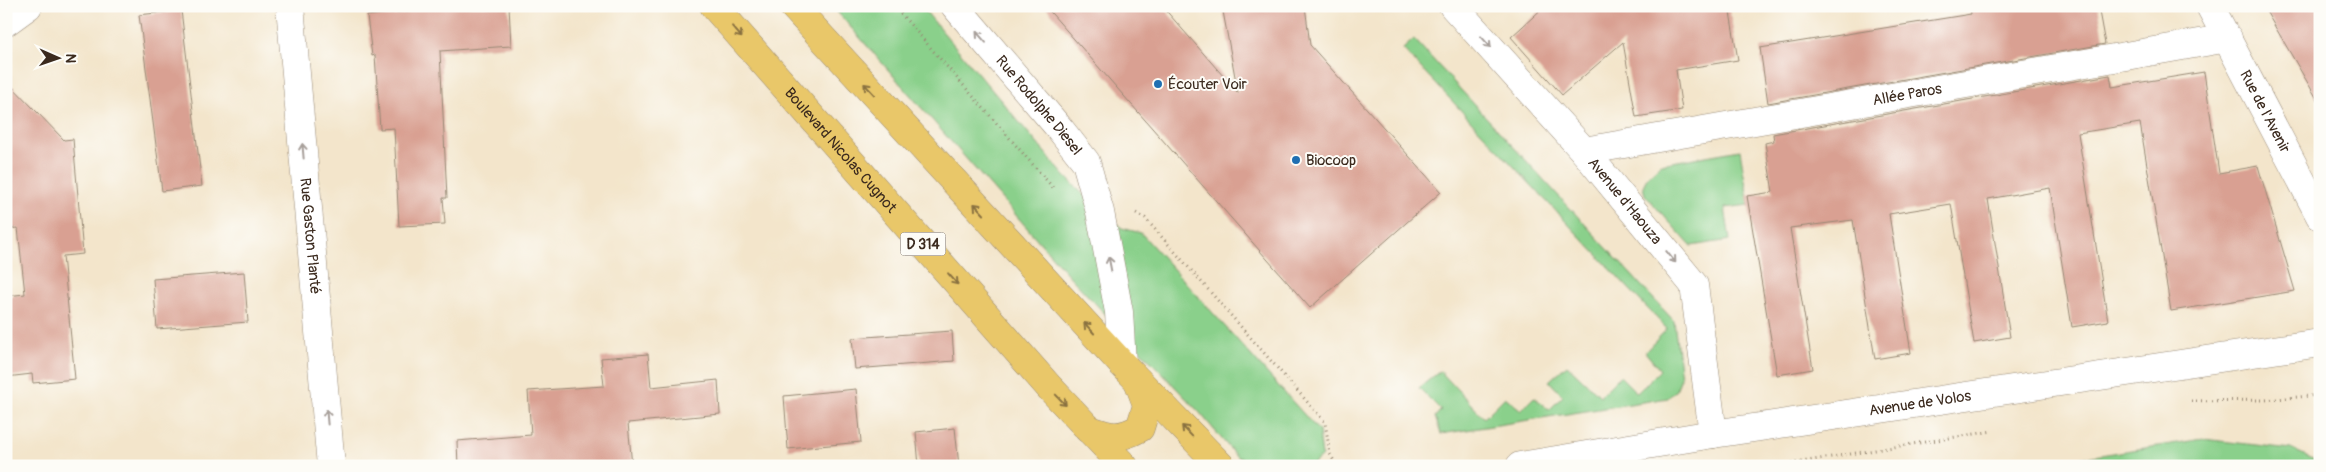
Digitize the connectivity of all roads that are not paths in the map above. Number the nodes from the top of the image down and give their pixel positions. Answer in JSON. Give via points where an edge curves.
{"nodes":[{"id":1,"x":28,"y":6,"type":"edge"},
{"id":2,"x":290,"y":6,"type":"edge"},
{"id":3,"x":714,"y":6,"type":"edge"},
{"id":4,"x":793,"y":6,"type":"edge"},
{"id":5,"x":955,"y":6,"type":"edge"},
{"id":6,"x":1453,"y":6,"type":"edge"},
{"id":7,"x":2210,"y":6,"type":"edge"},
{"id":8,"x":6,"y":22,"type":"edge"},
{"id":9,"x":2228,"y":38,"type":"junction"},
{"id":10,"x":1584,"y":151,"type":"junction"},
{"id":11,"x":2320,"y":216,"type":"edge"},
{"id":12,"x":2320,"y":343,"type":"edge"},
{"id":13,"x":1130,"y":372,"type":"junction"},
{"id":14,"x":1088,"y":429,"type":"junction"},
{"id":15,"x":1714,"y":434,"type":"junction"},
{"id":16,"x":331,"y":466,"type":"edge"},
{"id":17,"x":1124,"y":466,"type":"edge"},
{"id":18,"x":1221,"y":466,"type":"edge"},
{"id":19,"x":1520,"y":466,"type":"edge"}],
"edges":[{"from":1,"to":8,"type":"street"},
{"from":16,"to":2,"type":"street","name":"Rue Gaston Planté","one_way":true},
{"from":3,"to":14,"type":"main road","name":"Boulevard Nicolas Cugnot","number":"D 314","one_way":true},
{"from":13,"to":4,"type":"main road","name":"Boulevard Nicolas Cugnot","number":"D 314","one_way":true},
{"from":13,"to":5,"type":"street","name":"Rue Rodolphe Diesel","one_way":true,"via":[[1100,212],[1086,162]]},
{"from":6,"to":10,"type":"street","name":"Avenue d'Haouza","one_way":true},
{"from":7,"to":9,"type":"street","name":"Rue de l'Avenir"},
{"from":9,"to":10,"type":"street","name":"Allée Paros"},
{"from":9,"to":11,"type":"street","name":"Rue de l'Avenir"},
{"from":10,"to":15,"type":"street","name":"Avenue d'Haouza","one_way":true,"via":[[1694,285]]},
{"from":12,"to":15,"type":"street","name":"Avenue de Volos"},
{"from":13,"to":14,"type":"main road","name":"Boulevard Nicolas Cugnot","number":"D 314","via":[[1146,405],[1140,428],[1125,436],[1111,437]]},
{"from":18,"to":13,"type":"main road","name":"Boulevard Nicolas Cugnot","number":"D 314","one_way":true},
{"from":14,"to":17,"type":"main road","name":"Boulevard Nicolas Cugnot","number":"D 314"},
{"from":15,"to":19,"type":"street","name":"Avenue de Volos"}]}
